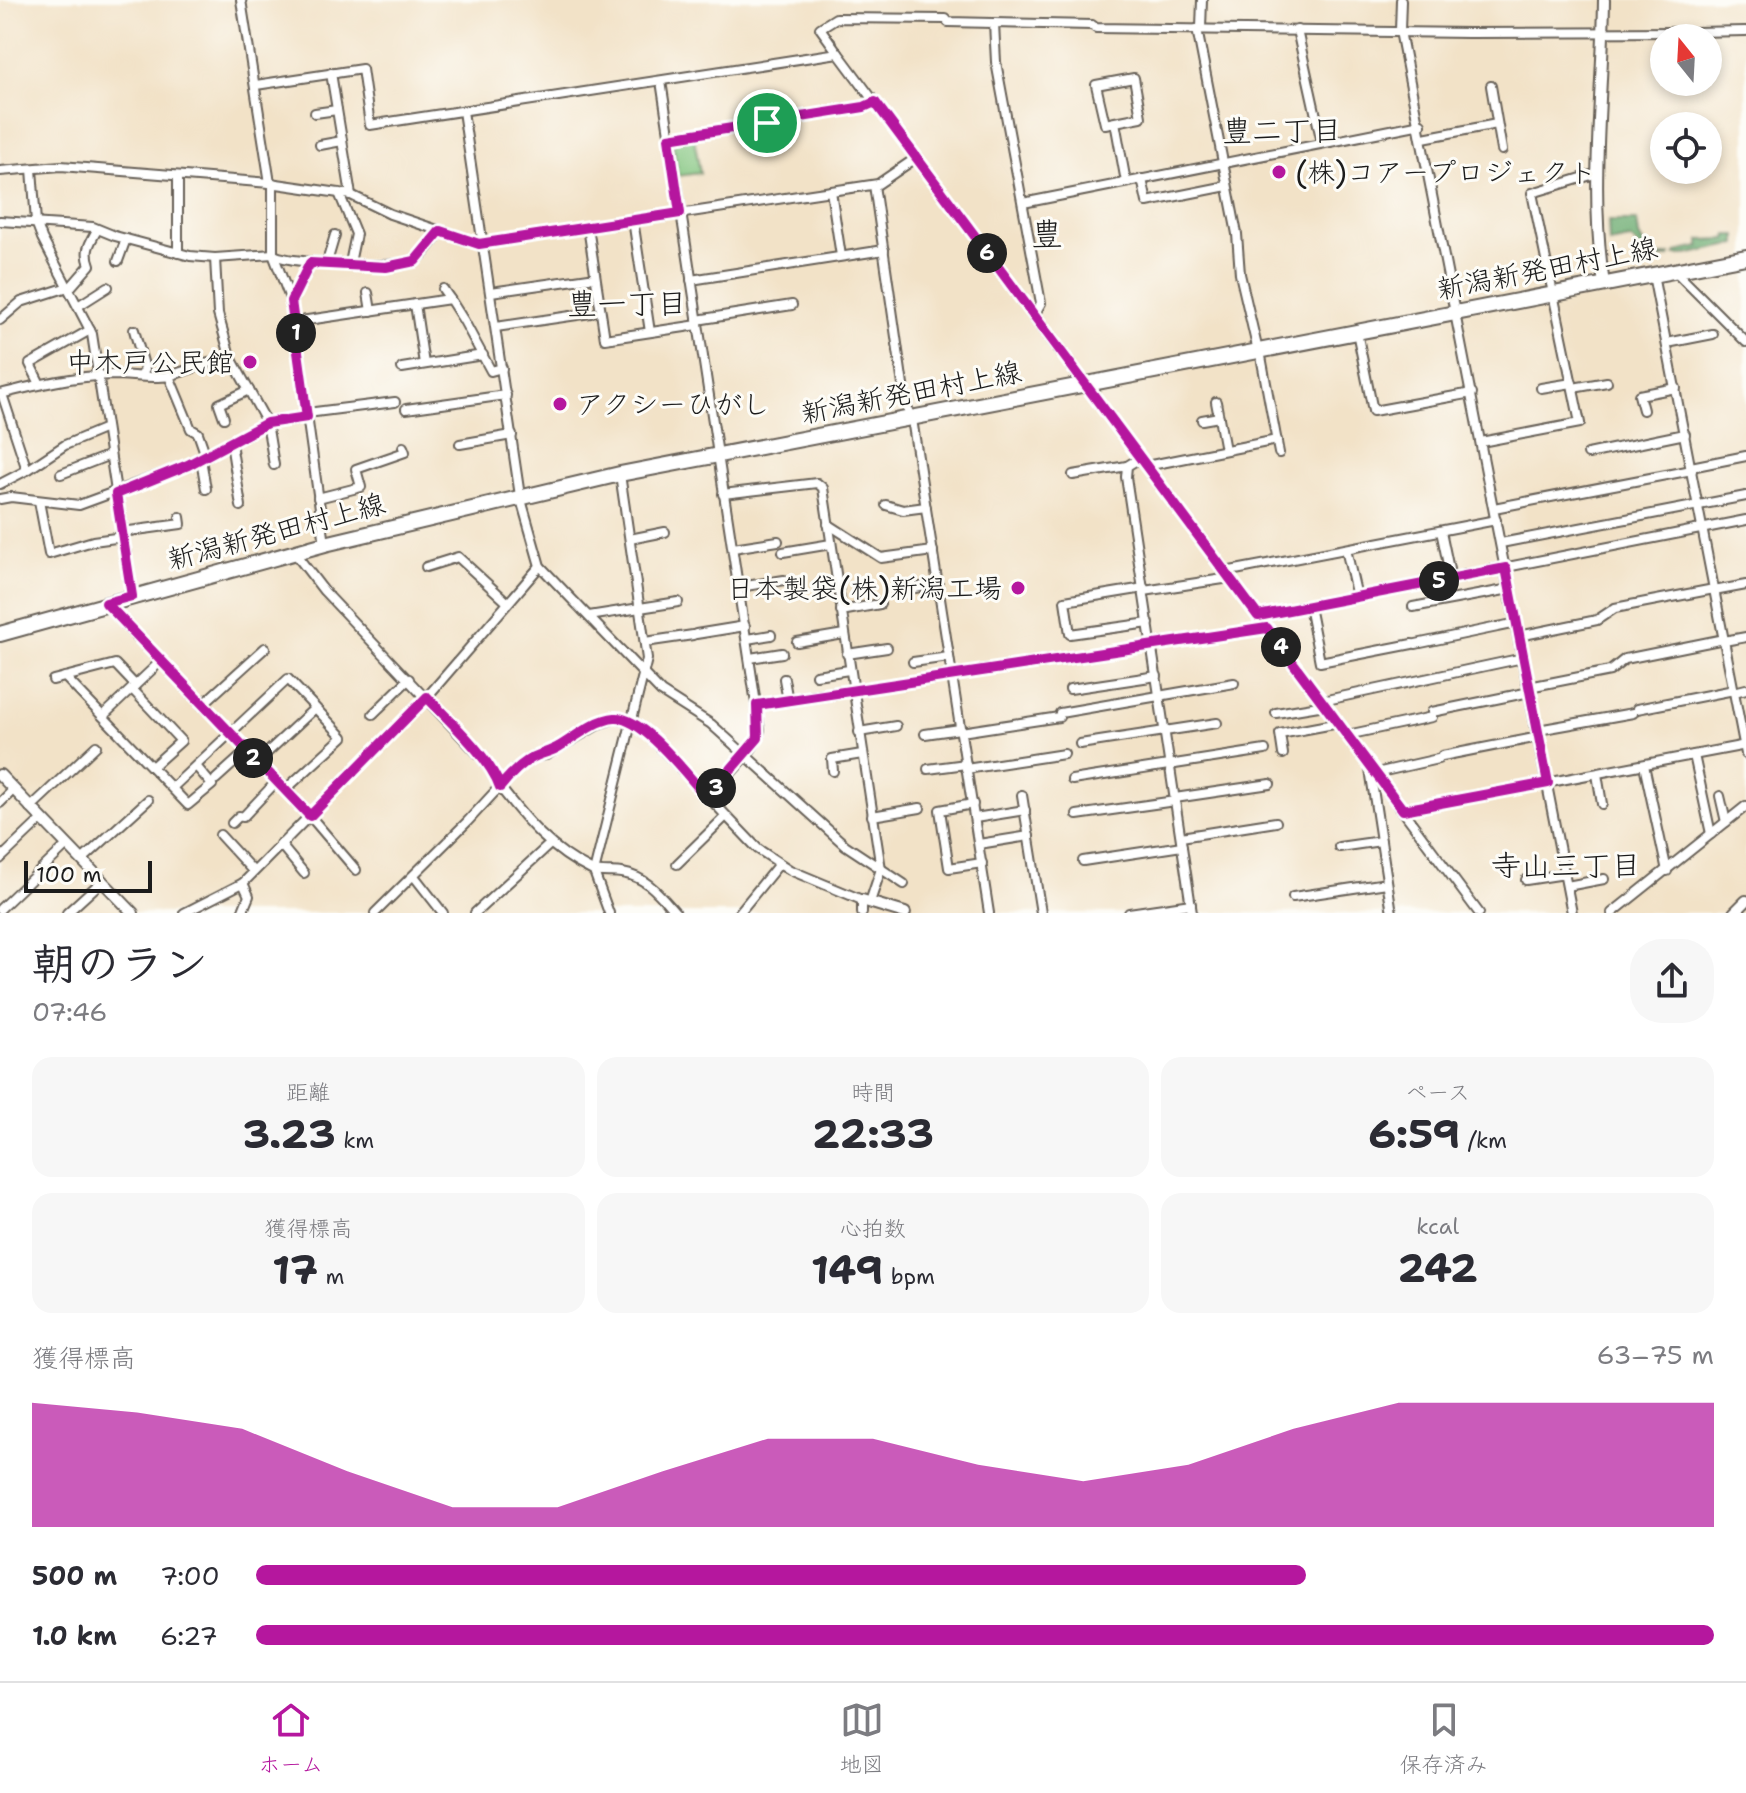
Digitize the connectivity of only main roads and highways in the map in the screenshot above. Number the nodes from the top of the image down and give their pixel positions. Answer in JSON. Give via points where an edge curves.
{"nodes":[{"id":1,"x":1746,"y":257,"type":"edge"},
{"id":2,"x":0,"y":634,"type":"edge"}],
"edges":[{"from":1,"to":2,"type":"main road","name":"新潟新発田村上線","via":[[620,474],[325,544]]}]}
